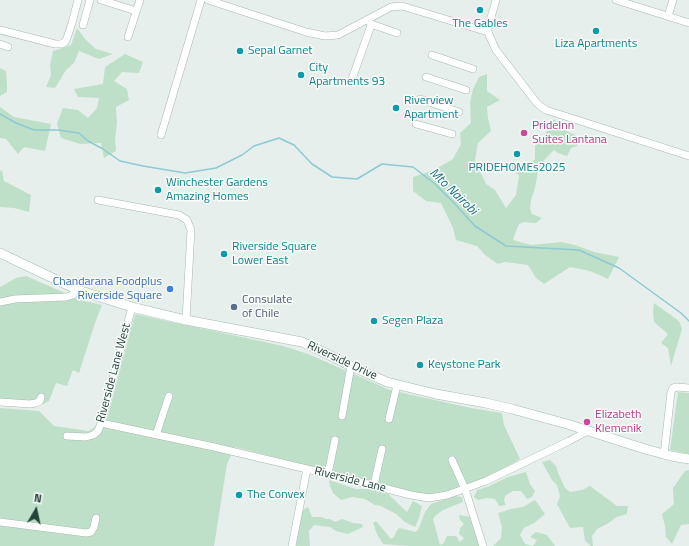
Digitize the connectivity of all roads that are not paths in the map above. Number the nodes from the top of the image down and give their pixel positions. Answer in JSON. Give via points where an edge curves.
{"nodes":[{"id":1,"x":78,"y":0,"type":"edge"},
{"id":2,"x":90,"y":0,"type":"edge"},
{"id":3,"x":101,"y":0,"type":"edge"},
{"id":4,"x":140,"y":0,"type":"edge"},
{"id":5,"x":201,"y":0,"type":"edge"},
{"id":6,"x":210,"y":0,"type":"edge"},
{"id":7,"x":496,"y":0,"type":"edge"},
{"id":8,"x":616,"y":0,"type":"edge"},
{"id":9,"x":673,"y":0,"type":"edge"},
{"id":10,"x":136,"y":11,"type":"junction"},
{"id":11,"x":668,"y":16,"type":"junction"},
{"id":12,"x":369,"y":22,"type":"junction"},
{"id":13,"x":689,"y":23,"type":"edge"},
{"id":14,"x":83,"y":25,"type":"dead end"},
{"id":15,"x":0,"y":30,"type":"edge"},
{"id":16,"x":488,"y":32,"type":"junction"},
{"id":17,"x":397,"y":33,"type":"dead end"},
{"id":18,"x":128,"y":37,"type":"dead end"},
{"id":19,"x":0,"y":44,"type":"edge"},
{"id":20,"x":8,"y":47,"type":"dead end"},
{"id":21,"x":432,"y":55,"type":"dead end"},
{"id":22,"x":473,"y":68,"type":"dead end"},
{"id":23,"x":426,"y":78,"type":"dead end"},
{"id":24,"x":352,"y":79,"type":"dead end"},
{"id":25,"x":466,"y":90,"type":"dead end"},
{"id":26,"x":420,"y":99,"type":"dead end"},
{"id":27,"x":459,"y":112,"type":"dead end"},
{"id":28,"x":416,"y":124,"type":"dead end"},
{"id":29,"x":452,"y":134,"type":"dead end"},
{"id":30,"x":160,"y":135,"type":"dead end"},
{"id":31,"x":689,"y":156,"type":"edge"},
{"id":32,"x":98,"y":200,"type":"dead end"},
{"id":33,"x":0,"y":253,"type":"edge"},
{"id":34,"x":78,"y":290,"type":"junction"},
{"id":35,"x":0,"y":302,"type":"edge"},
{"id":36,"x":132,"y":307,"type":"junction"},
{"id":37,"x":186,"y":320,"type":"junction"},
{"id":38,"x":351,"y":366,"type":"junction"},
{"id":39,"x":397,"y":385,"type":"junction"},
{"id":40,"x":689,"y":388,"type":"edge"},
{"id":41,"x":169,"y":396,"type":"dead end"},
{"id":42,"x":41,"y":397,"type":"dead end"},
{"id":43,"x":0,"y":402,"type":"edge"},
{"id":44,"x":342,"y":416,"type":"dead end"},
{"id":45,"x":389,"y":419,"type":"dead end"},
{"id":46,"x":101,"y":423,"type":"junction"},
{"id":47,"x":588,"y":431,"type":"junction"},
{"id":48,"x":156,"y":435,"type":"junction"},
{"id":49,"x":67,"y":436,"type":"dead end"},
{"id":50,"x":335,"y":440,"type":"dead end"},
{"id":51,"x":382,"y":449,"type":"dead end"},
{"id":52,"x":664,"y":455,"type":"junction"},
{"id":53,"x":689,"y":459,"type":"edge"},
{"id":54,"x":452,"y":460,"type":"dead end"},
{"id":55,"x":307,"y":469,"type":"junction"},
{"id":56,"x":328,"y":474,"type":"junction"},
{"id":57,"x":374,"y":485,"type":"junction"},
{"id":58,"x":465,"y":489,"type":"junction"},
{"id":59,"x":96,"y":518,"type":"dead end"},
{"id":60,"x":0,"y":522,"type":"edge"},
{"id":61,"x":292,"y":546,"type":"edge"},
{"id":62,"x":484,"y":546,"type":"edge"}],
"edges":[{"from":1,"to":15,"type":"street","via":[[70,31],[61,44]]},
{"from":2,"to":14,"type":"street"},
{"from":3,"to":10,"type":"street"},
{"from":4,"to":10,"type":"street"},
{"from":5,"to":30,"type":"street"},
{"from":6,"to":12,"type":"street","via":[[306,32],[326,36],[338,35]]},
{"from":7,"to":16,"type":"street"},
{"from":8,"to":11,"type":"street"},
{"from":9,"to":11,"type":"street"},
{"from":10,"to":18,"type":"street"},
{"from":11,"to":13,"type":"street"},
{"from":12,"to":16,"type":"street","via":[[391,7],[402,6]]},
{"from":12,"to":17,"type":"street"},
{"from":12,"to":24,"type":"street"},
{"from":16,"to":31,"type":"street","via":[[496,50],[536,102],[546,110]]},
{"from":19,"to":20,"type":"street"},
{"from":21,"to":22,"type":"street"},
{"from":23,"to":25,"type":"street"},
{"from":26,"to":27,"type":"street"},
{"from":28,"to":29,"type":"street"},
{"from":32,"to":37,"type":"street","via":[[179,215],[187,220],[190,230]]},
{"from":33,"to":34,"type":"street","name":"Riverside Drive"},
{"from":34,"to":35,"type":"street","via":[[66,297]]},
{"from":34,"to":36,"type":"street","name":"Riverside Drive"},
{"from":36,"to":37,"type":"street","name":"Riverside Drive"},
{"from":36,"to":46,"type":"street","name":"Riverside Lane West"},
{"from":37,"to":38,"type":"street","name":"Riverside Drive","via":[[302,342]]},
{"from":38,"to":39,"type":"street","name":"Riverside Drive"},
{"from":38,"to":44,"type":"street"},
{"from":39,"to":45,"type":"street"},
{"from":39,"to":47,"type":"street","name":"Riverside Drive","via":[[493,405]]},
{"from":40,"to":52,"type":"street","via":[[674,387],[672,390]]},
{"from":41,"to":48,"type":"street"},
{"from":42,"to":43,"type":"street","via":[[40,401],[30,404]]},
{"from":46,"to":48,"type":"street","name":"Riverside Lane"},
{"from":46,"to":49,"type":"street","name":"Riverside Lane West","via":[[93,435]]},
{"from":47,"to":52,"type":"street","name":"Riverside Drive"},
{"from":47,"to":58,"type":"street","name":"Riverside Lane"},
{"from":48,"to":55,"type":"street","name":"Riverside Lane"},
{"from":50,"to":56,"type":"street"},
{"from":51,"to":57,"type":"street"},
{"from":52,"to":53,"type":"street","name":"Riverside Drive"},
{"from":54,"to":58,"type":"street"},
{"from":55,"to":56,"type":"street","name":"Riverside Lane"},
{"from":55,"to":61,"type":"street"},
{"from":56,"to":57,"type":"street","name":"Riverside Lane"},
{"from":57,"to":58,"type":"street","name":"Riverside Lane","via":[[429,498]]},
{"from":58,"to":62,"type":"street"},
{"from":59,"to":60,"type":"street","via":[[94,527],[86,533]]}]}
